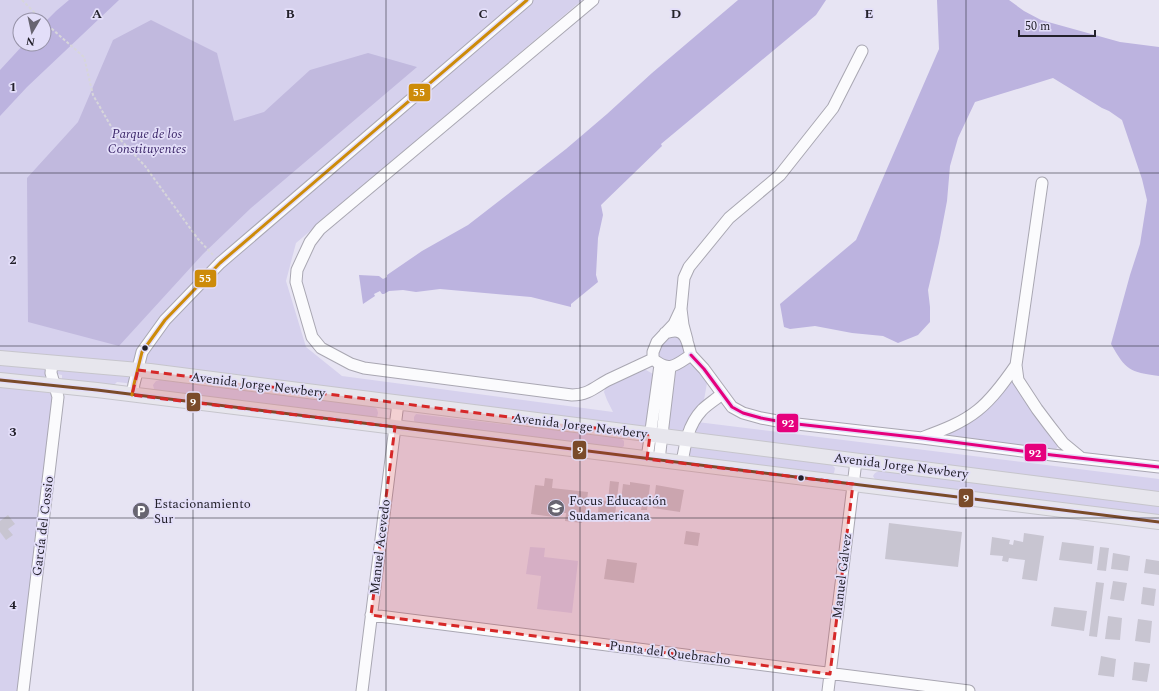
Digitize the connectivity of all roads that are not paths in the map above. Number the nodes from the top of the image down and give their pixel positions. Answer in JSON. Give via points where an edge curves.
{"nodes":[{"id":1,"x":527,"y":0,"type":"edge"},
{"id":2,"x":593,"y":0,"type":"edge"},
{"id":3,"x":862,"y":51,"type":"dead end"},
{"id":4,"x":1042,"y":184,"type":"dead end"},
{"id":5,"x":681,"y":309,"type":"junction"},
{"id":6,"x":665,"y":333,"type":"junction"},
{"id":7,"x":687,"y":340,"type":"junction"},
{"id":8,"x":691,"y":355,"type":"junction"},
{"id":9,"x":0,"y":358,"type":"edge"},
{"id":10,"x":52,"y":362,"type":"junction"},
{"id":11,"x":661,"y":364,"type":"junction"},
{"id":12,"x":1016,"y":365,"type":"junction"},
{"id":13,"x":138,"y":370,"type":"junction"},
{"id":14,"x":0,"y":380,"type":"edge"},
{"id":15,"x":55,"y":385,"type":"junction"},
{"id":16,"x":722,"y":394,"type":"junction"},
{"id":17,"x":132,"y":395,"type":"junction"},
{"id":18,"x":398,"y":403,"type":"junction"},
{"id":19,"x":394,"y":427,"type":"junction"},
{"id":20,"x":656,"y":435,"type":"junction"},
{"id":21,"x":922,"y":438,"type":"junction"},
{"id":22,"x":686,"y":439,"type":"junction"},
{"id":23,"x":1080,"y":457,"type":"junction"},
{"id":24,"x":653,"y":459,"type":"junction"},
{"id":25,"x":856,"y":461,"type":"junction"},
{"id":26,"x":682,"y":463,"type":"junction"},
{"id":27,"x":1159,"y":467,"type":"edge"},
{"id":28,"x":853,"y":484,"type":"junction"},
{"id":29,"x":1159,"y":499,"type":"edge"},
{"id":30,"x":1159,"y":522,"type":"edge"},
{"id":31,"x":371,"y":615,"type":"junction"},
{"id":32,"x":830,"y":674,"type":"junction"},
{"id":33,"x":23,"y":691,"type":"edge"},
{"id":34,"x":362,"y":691,"type":"edge"},
{"id":35,"x":828,"y":691,"type":"edge"},
{"id":36,"x":968,"y":691,"type":"edge"}],
"edges":[{"from":1,"to":13,"type":"street","via":[[220,263],[165,320],[142,352]]},
{"from":2,"to":11,"type":"street","via":[[320,229],[310,242],[297,270],[296,282],[312,337],[321,348],[364,368],[579,395],[588,393],[606,382]]},
{"from":3,"to":5,"type":"street","via":[[833,108],[780,175],[729,218],[689,267],[684,278]]},
{"from":4,"to":12,"type":"street"},
{"from":5,"to":6,"type":"street","via":[[674,324]]},
{"from":5,"to":7,"type":"street"},
{"from":6,"to":7,"type":"street","via":[[676,331],[682,333]]},
{"from":6,"to":11,"type":"street","via":[[656,342],[653,352]]},
{"from":7,"to":8,"type":"street"},
{"from":8,"to":11,"type":"street","via":[[678,363]]},
{"from":8,"to":16,"type":"street"},
{"from":9,"to":10,"type":"main road","name":"Avenida Jorge Newbery"},
{"from":10,"to":13,"type":"main road","name":"Avenida Jorge Newbery"},
{"from":10,"to":15,"type":"street","name":"García del Cossio","via":[[51,373]]},
{"from":11,"to":20,"type":"street"},
{"from":12,"to":21,"type":"street","via":[[978,410],[962,421]]},
{"from":12,"to":23,"type":"street","via":[[1018,380],[1037,409],[1063,443]]},
{"from":13,"to":17,"type":"street"},
{"from":13,"to":18,"type":"main road","name":"Avenida Jorge Newbery"},
{"from":14,"to":15,"type":"main road","name":"Avenida Jorge Newbery"},
{"from":15,"to":17,"type":"main road","name":"Avenida Jorge Newbery"},
{"from":15,"to":33,"type":"street","name":"García del Cossio","via":[[58,398]]},
{"from":16,"to":21,"type":"street","via":[[732,407],[761,418]]},
{"from":16,"to":22,"type":"street","via":[[702,410]]},
{"from":17,"to":19,"type":"main road","name":"Avenida Jorge Newbery"},
{"from":18,"to":19,"type":"street","name":"Manuel Acevedo"},
{"from":18,"to":20,"type":"main road","name":"Avenida Jorge Newbery"},
{"from":19,"to":24,"type":"main road","name":"Avenida Jorge Newbery"},
{"from":19,"to":31,"type":"street","name":"Manuel Acevedo"},
{"from":20,"to":22,"type":"main road","name":"Avenida Jorge Newbery"},
{"from":20,"to":24,"type":"street"},
{"from":21,"to":23,"type":"street"},
{"from":22,"to":25,"type":"main road","name":"Avenida Jorge Newbery"},
{"from":22,"to":26,"type":"street"},
{"from":23,"to":27,"type":"street"},
{"from":24,"to":26,"type":"main road","name":"Avenida Jorge Newbery"},
{"from":25,"to":28,"type":"street","name":"Manuel Gálvez"},
{"from":25,"to":29,"type":"main road","name":"Avenida Jorge Newbery"},
{"from":26,"to":28,"type":"main road","name":"Avenida Jorge Newbery"},
{"from":28,"to":30,"type":"main road","name":"Avenida Jorge Newbery"},
{"from":28,"to":32,"type":"street","name":"Manuel Gálvez"},
{"from":31,"to":32,"type":"street","name":"Punta del Quebracho"},
{"from":31,"to":34,"type":"street","name":"Manuel Acevedo"},
{"from":32,"to":35,"type":"street","name":"Manuel Gálvez"},
{"from":32,"to":36,"type":"street","name":"Punta del Quebracho"}]}
